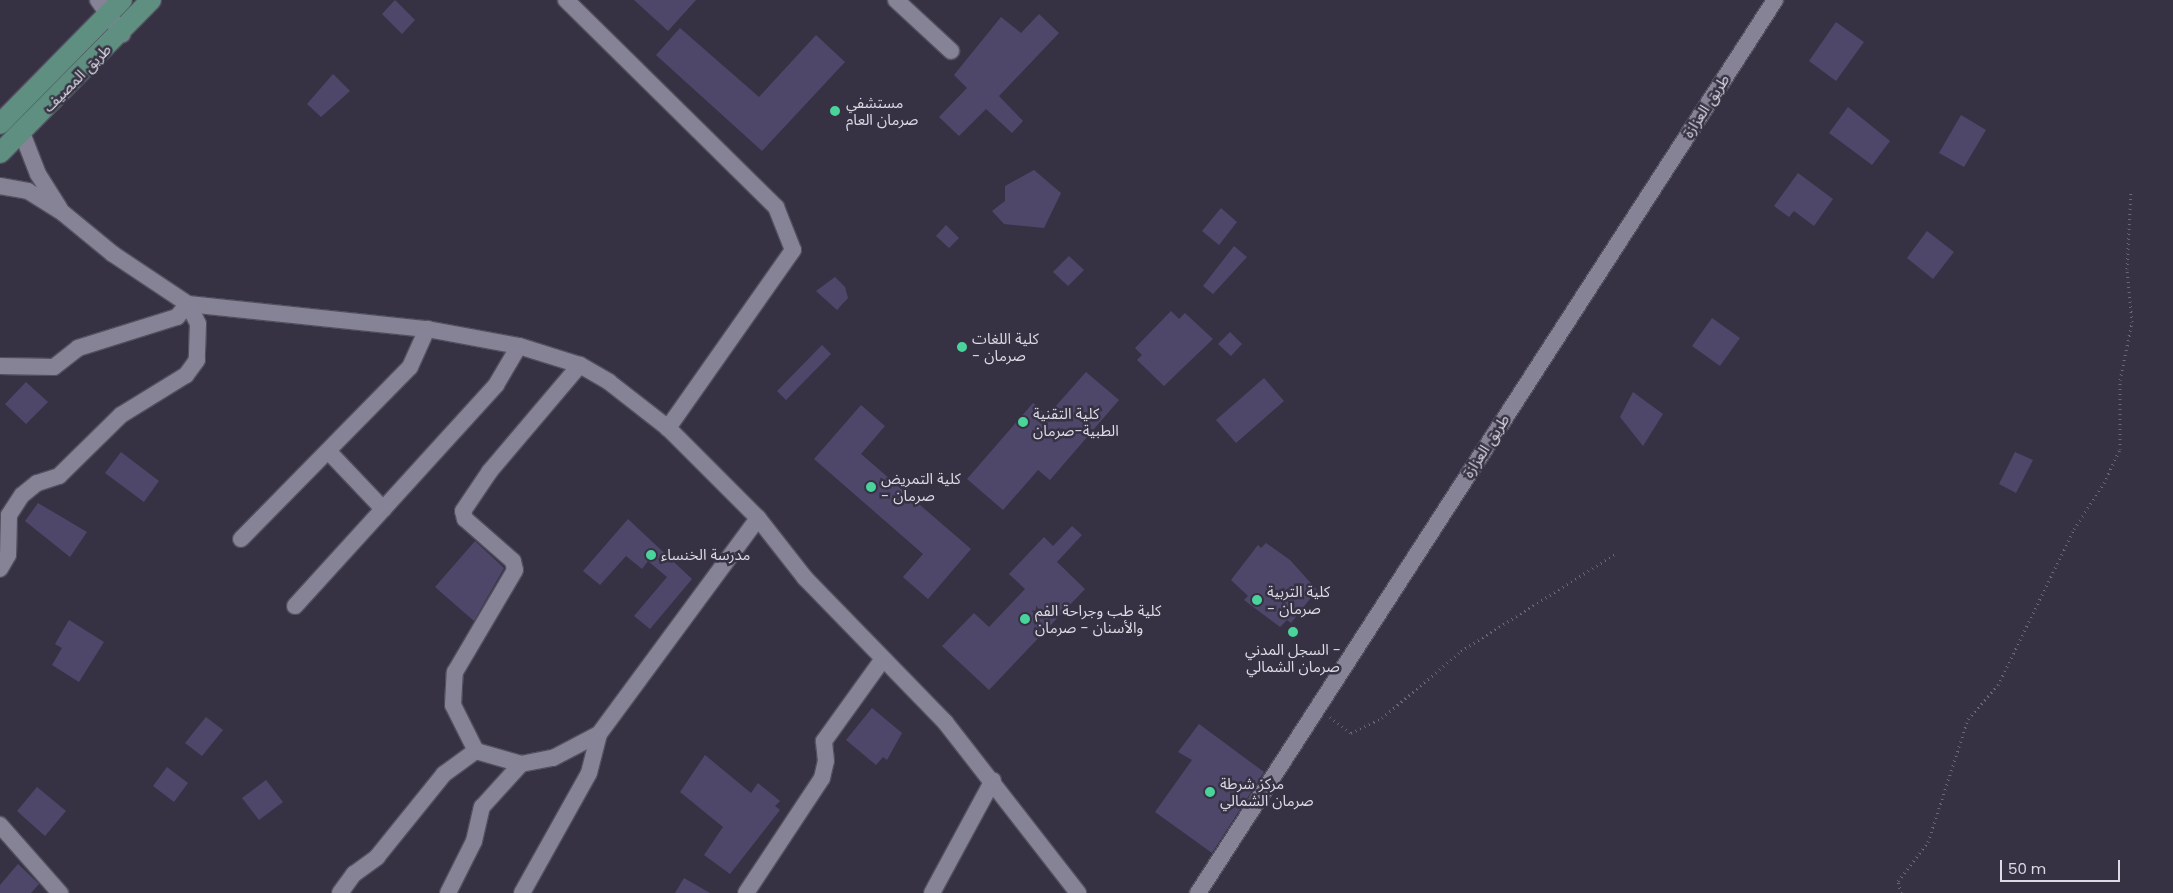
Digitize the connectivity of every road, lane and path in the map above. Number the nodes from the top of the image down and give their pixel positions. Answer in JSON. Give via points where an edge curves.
{"nodes":[{"id":1,"x":122,"y":0,"type":"edge"},
{"id":2,"x":151,"y":0,"type":"edge"},
{"id":3,"x":566,"y":0,"type":"edge"},
{"id":4,"x":896,"y":0,"type":"edge"},
{"id":5,"x":1775,"y":0,"type":"edge"},
{"id":6,"x":103,"y":8,"type":"edge"},
{"id":7,"x":122,"y":34,"type":"junction"},
{"id":8,"x":951,"y":51,"type":"dead end"},
{"id":9,"x":0,"y":124,"type":"edge"},
{"id":10,"x":22,"y":133,"type":"junction"},
{"id":11,"x":0,"y":153,"type":"edge"},
{"id":12,"x":0,"y":186,"type":"edge"},
{"id":13,"x":2131,"y":191,"type":"dead end"},
{"id":14,"x":63,"y":212,"type":"junction"},
{"id":15,"x":188,"y":304,"type":"junction"},
{"id":16,"x":427,"y":329,"type":"junction"},
{"id":17,"x":519,"y":346,"type":"junction"},
{"id":18,"x":580,"y":365,"type":"junction"},
{"id":19,"x":0,"y":366,"type":"edge"},
{"id":20,"x":668,"y":428,"type":"junction"},
{"id":21,"x":329,"y":452,"type":"junction"},
{"id":22,"x":383,"y":509,"type":"junction"},
{"id":23,"x":758,"y":518,"type":"junction"},
{"id":24,"x":241,"y":539,"type":"dead end"},
{"id":25,"x":1614,"y":554,"type":"dead end"},
{"id":26,"x":0,"y":569,"type":"edge"},
{"id":27,"x":295,"y":606,"type":"dead end"},
{"id":28,"x":884,"y":659,"type":"junction"},
{"id":29,"x":1318,"y":708,"type":"junction"},
{"id":30,"x":599,"y":734,"type":"junction"},
{"id":31,"x":476,"y":751,"type":"junction"},
{"id":32,"x":521,"y":764,"type":"junction"},
{"id":33,"x":993,"y":780,"type":"junction"},
{"id":34,"x":0,"y":825,"type":"edge"},
{"id":35,"x":60,"y":893,"type":"edge"},
{"id":36,"x":340,"y":893,"type":"edge"},
{"id":37,"x":448,"y":893,"type":"edge"},
{"id":38,"x":522,"y":893,"type":"edge"},
{"id":39,"x":746,"y":893,"type":"edge"},
{"id":40,"x":932,"y":893,"type":"edge"},
{"id":41,"x":1078,"y":893,"type":"edge"},
{"id":42,"x":1198,"y":893,"type":"edge"},
{"id":43,"x":1900,"y":893,"type":"edge"}],
"edges":[{"from":1,"to":6,"type":"main road","name":"طريق المصيف"},
{"from":2,"to":7,"type":"main road","name":"طريق المصيف"},
{"from":3,"to":20,"type":"street","via":[[776,207],[794,250]]},
{"from":4,"to":8,"type":"street"},
{"from":5,"to":29,"type":"street","name":"طريق العزازة"},
{"from":6,"to":7,"type":"street"},
{"from":6,"to":9,"type":"main road","name":"طريق المصيف"},
{"from":7,"to":10,"type":"main road","name":"طريق المصيف"},
{"from":10,"to":11,"type":"main road","name":"طريق المصيف"},
{"from":10,"to":14,"type":"street","via":[[38,174]]},
{"from":12,"to":14,"type":"street","via":[[28,191]]},
{"from":13,"to":43,"type":"path","via":[[2127,269],[2132,322],[2120,380],[2120,449],[2104,483],[2074,529],[1998,685],[1968,720],[1931,833],[1898,880]]},
{"from":14,"to":15,"type":"street","via":[[113,254]]},
{"from":15,"to":16,"type":"street"},
{"from":15,"to":19,"type":"street","via":[[177,317],[78,348],[54,367]]},
{"from":15,"to":26,"type":"street","via":[[198,324],[197,360],[165,390],[121,415],[71,467],[22,495],[9,515],[8,555]]},
{"from":16,"to":17,"type":"street"},
{"from":16,"to":21,"type":"street","via":[[410,367]]},
{"from":17,"to":18,"type":"street"},
{"from":17,"to":22,"type":"street","via":[[496,385]]},
{"from":18,"to":20,"type":"street"},
{"from":18,"to":31,"type":"street","via":[[490,471],[463,511],[465,519],[514,561],[515,570],[455,672],[452,705]]},
{"from":20,"to":23,"type":"street"},
{"from":21,"to":22,"type":"street"},
{"from":21,"to":24,"type":"street"},
{"from":22,"to":27,"type":"street"},
{"from":23,"to":28,"type":"street","via":[[805,578]]},
{"from":23,"to":30,"type":"street"},
{"from":25,"to":29,"type":"path","via":[[1461,652],[1382,718],[1351,733]]},
{"from":28,"to":33,"type":"street"},
{"from":28,"to":39,"type":"street","via":[[824,741],[826,761],[822,778]]},
{"from":29,"to":42,"type":"street","name":"طريق العزازة"},
{"from":30,"to":32,"type":"street","via":[[553,758]]},
{"from":30,"to":38,"type":"street","via":[[589,773]]},
{"from":31,"to":32,"type":"street"},
{"from":31,"to":36,"type":"street","via":[[444,774],[377,857],[354,874]]},
{"from":32,"to":37,"type":"street","via":[[482,807],[474,841]]},
{"from":33,"to":40,"type":"street"},
{"from":33,"to":41,"type":"street"},
{"from":34,"to":35,"type":"street"}]}
